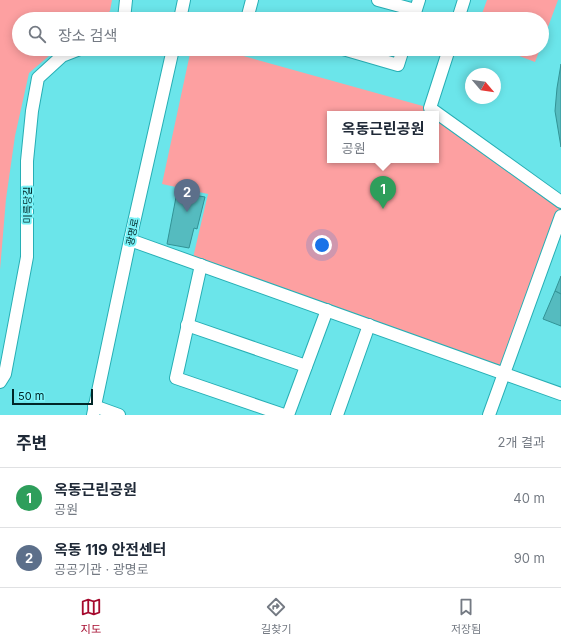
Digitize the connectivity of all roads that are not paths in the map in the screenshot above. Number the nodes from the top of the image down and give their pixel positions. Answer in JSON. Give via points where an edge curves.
{"nodes":[{"id":1,"x":126,"y":0,"type":"edge"},
{"id":2,"x":184,"y":0,"type":"edge"},
{"id":3,"x":252,"y":0,"type":"edge"},
{"id":4,"x":378,"y":0,"type":"edge"},
{"id":5,"x":464,"y":0,"type":"edge"},
{"id":6,"x":416,"y":10,"type":"edge"},
{"id":7,"x":125,"y":12,"type":"edge"},
{"id":8,"x":181,"y":12,"type":"edge"},
{"id":9,"x":249,"y":12,"type":"edge"},
{"id":10,"x":460,"y":12,"type":"edge"},
{"id":11,"x":62,"y":56,"type":"edge"},
{"id":12,"x":171,"y":56,"type":"edge"},
{"id":13,"x":367,"y":56,"type":"edge"},
{"id":14,"x":401,"y":56,"type":"edge"},
{"id":15,"x":447,"y":56,"type":"edge"},
{"id":16,"x":434,"y":111,"type":"edge"},
{"id":17,"x":439,"y":114,"type":"edge"},
{"id":18,"x":561,"y":202,"type":"edge"},
{"id":19,"x":561,"y":216,"type":"edge"},
{"id":20,"x":130,"y":240,"type":"junction"},
{"id":21,"x":201,"y":265,"type":"junction"},
{"id":22,"x":327,"y":310,"type":"junction"},
{"id":23,"x":187,"y":325,"type":"junction"},
{"id":24,"x":369,"y":325,"type":"junction"},
{"id":25,"x":306,"y":366,"type":"junction"},
{"id":26,"x":504,"y":374,"type":"junction"},
{"id":27,"x":0,"y":382,"type":"edge"},
{"id":28,"x":561,"y":394,"type":"edge"},
{"id":29,"x":93,"y":411,"type":"edge"},
{"id":30,"x":119,"y":415,"type":"edge"},
{"id":31,"x":284,"y":415,"type":"edge"},
{"id":32,"x":288,"y":415,"type":"edge"},
{"id":33,"x":337,"y":415,"type":"edge"},
{"id":34,"x":489,"y":415,"type":"edge"}],
"edges":[{"from":1,"to":7,"type":"street"},
{"from":2,"to":8,"type":"street"},
{"from":3,"to":9,"type":"street"},
{"from":4,"to":6,"type":"street"},
{"from":5,"to":10,"type":"street"},
{"from":11,"to":27,"type":"street","name":"미륵당길","via":[[38,78],[27,161],[27,257],[5,374]]},
{"from":12,"to":20,"type":"street","name":"광명로"},
{"from":13,"to":14,"type":"street","via":[[398,65]]},
{"from":15,"to":16,"type":"street","via":[[430,108]]},
{"from":17,"to":18,"type":"street"},
{"from":19,"to":26,"type":"street"},
{"from":20,"to":21,"type":"street"},
{"from":20,"to":29,"type":"street","name":"광명로"},
{"from":21,"to":22,"type":"street"},
{"from":21,"to":23,"type":"street"},
{"from":22,"to":24,"type":"street"},
{"from":22,"to":25,"type":"street"},
{"from":23,"to":25,"type":"street"},
{"from":23,"to":31,"type":"street","via":[[176,378]]},
{"from":24,"to":26,"type":"street"},
{"from":24,"to":33,"type":"street"},
{"from":25,"to":32,"type":"street"},
{"from":26,"to":28,"type":"street"},
{"from":26,"to":34,"type":"street"},
{"from":29,"to":30,"type":"street"}]}
